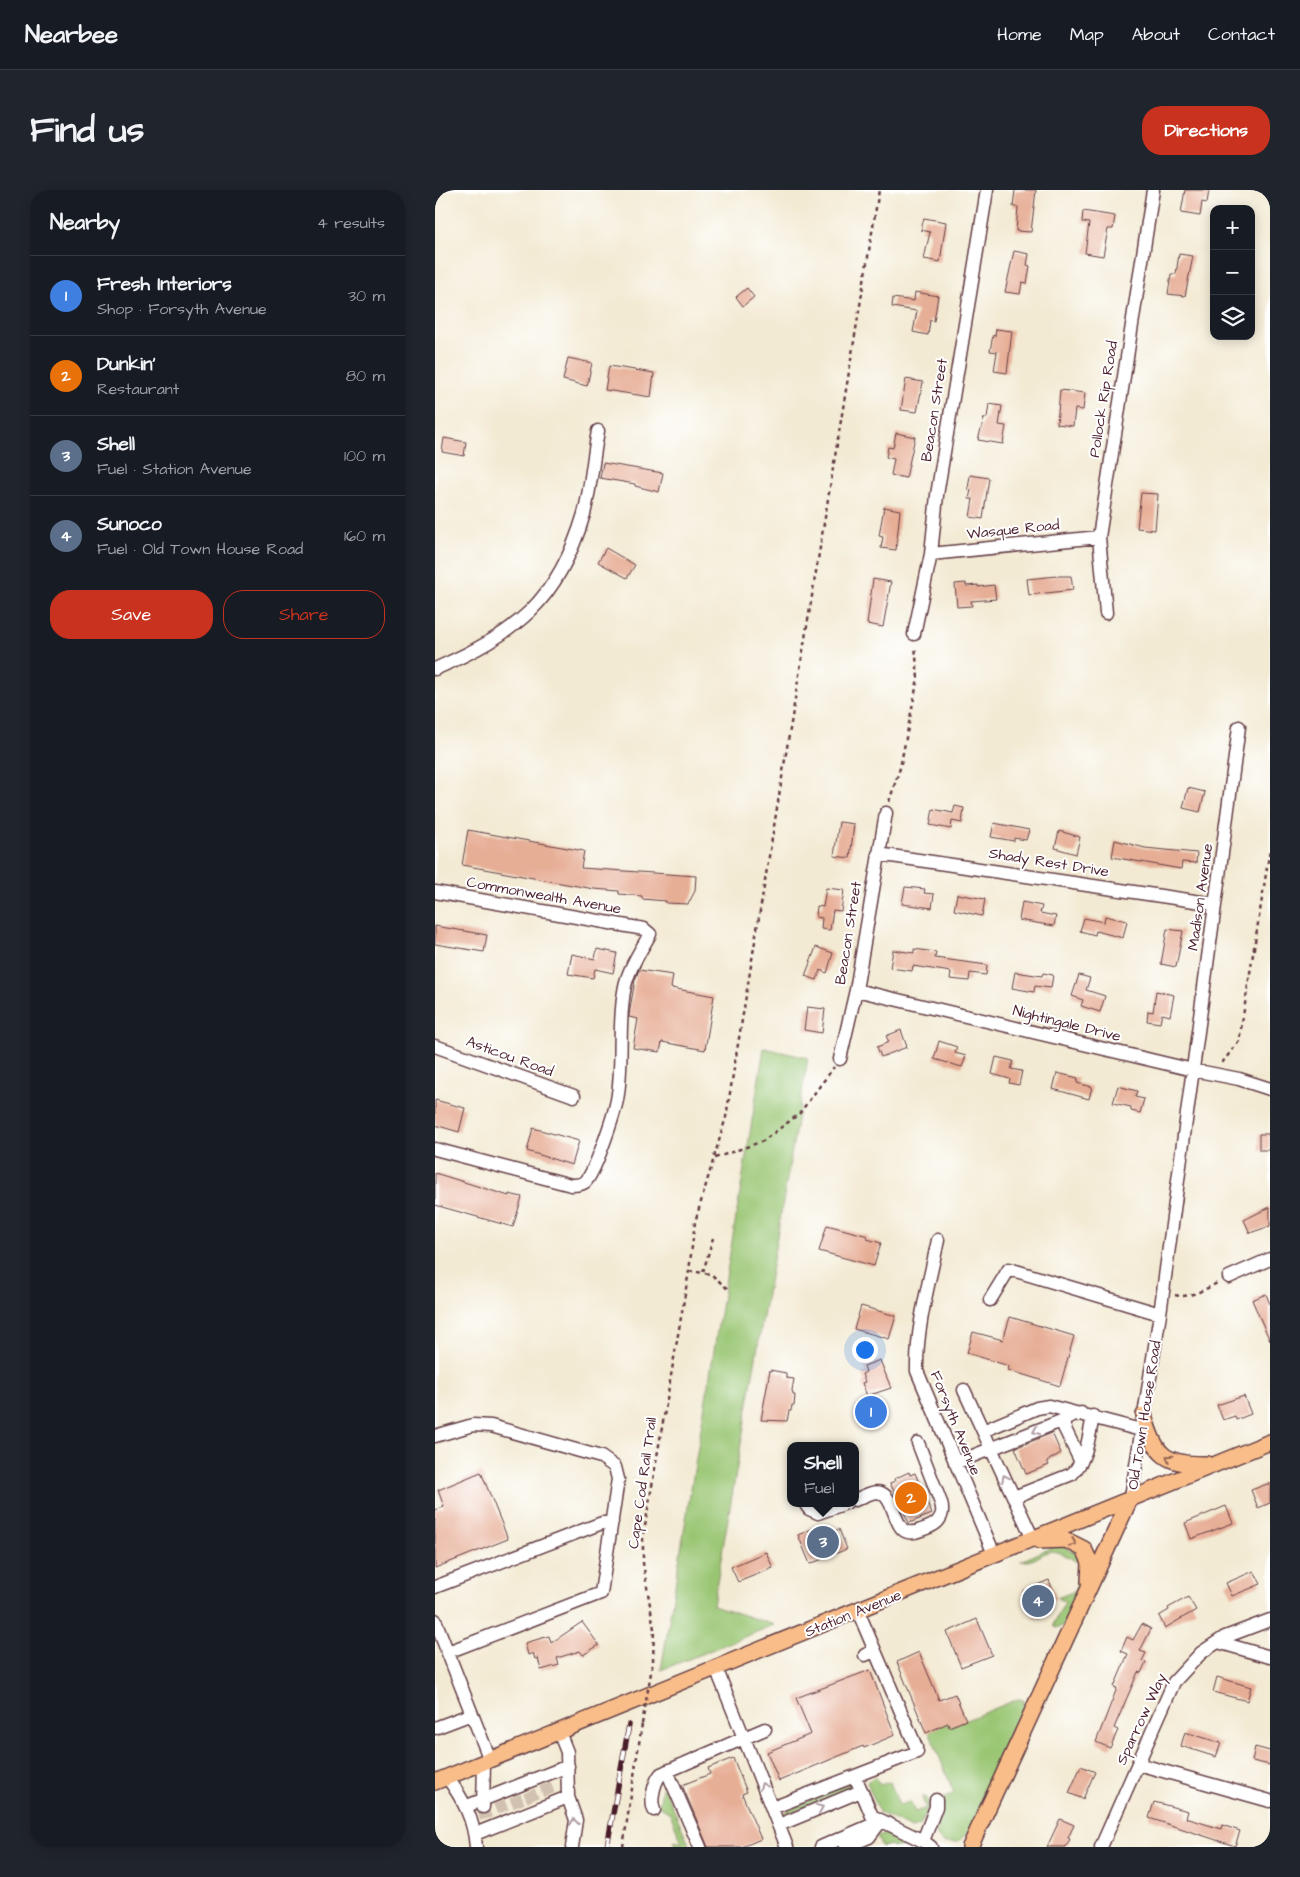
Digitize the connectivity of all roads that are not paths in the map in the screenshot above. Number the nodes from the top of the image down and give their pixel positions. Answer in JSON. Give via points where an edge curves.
{"nodes":[{"id":1,"x":987,"y":190,"type":"edge"},
{"id":2,"x":1153,"y":190,"type":"edge"},
{"id":3,"x":598,"y":431,"type":"dead end"},
{"id":4,"x":1099,"y":537,"type":"junction"},
{"id":5,"x":931,"y":554,"type":"junction"},
{"id":6,"x":1106,"y":614,"type":"dead end"},
{"id":7,"x":914,"y":634,"type":"road end"},
{"id":8,"x":435,"y":669,"type":"edge"},
{"id":9,"x":1239,"y":728,"type":"dead end"},
{"id":10,"x":886,"y":813,"type":"road end"},
{"id":11,"x":878,"y":854,"type":"junction"},
{"id":12,"x":435,"y":892,"type":"edge"},
{"id":13,"x":1215,"y":904,"type":"junction"},
{"id":14,"x":856,"y":990,"type":"junction"},
{"id":15,"x":435,"y":1046,"type":"edge"},
{"id":16,"x":840,"y":1059,"type":"road end"},
{"id":17,"x":1193,"y":1070,"type":"junction"},
{"id":18,"x":1270,"y":1089,"type":"edge"},
{"id":19,"x":574,"y":1096,"type":"dead end"},
{"id":20,"x":435,"y":1149,"type":"edge"},
{"id":21,"x":938,"y":1240,"type":"dead end"},
{"id":22,"x":1270,"y":1259,"type":"edge"},
{"id":23,"x":1229,"y":1277,"type":"road end"},
{"id":24,"x":990,"y":1300,"type":"dead end"},
{"id":25,"x":1160,"y":1314,"type":"junction"},
{"id":26,"x":964,"y":1390,"type":"dead end"},
{"id":27,"x":1081,"y":1413,"type":"junction"},
{"id":28,"x":1093,"y":1416,"type":"junction"},
{"id":29,"x":1061,"y":1420,"type":"junction"},
{"id":30,"x":1143,"y":1422,"type":"junction"},
{"id":31,"x":983,"y":1431,"type":"junction"},
{"id":32,"x":435,"y":1436,"type":"edge"},
{"id":33,"x":1270,"y":1442,"type":"edge"},
{"id":34,"x":918,"y":1443,"type":"dead end"},
{"id":35,"x":992,"y":1450,"type":"junction"},
{"id":36,"x":1081,"y":1462,"type":"junction"},
{"id":37,"x":955,"y":1463,"type":"junction"},
{"id":38,"x":1216,"y":1464,"type":"junction"},
{"id":39,"x":1014,"y":1496,"type":"junction"},
{"id":40,"x":1131,"y":1497,"type":"junction"},
{"id":41,"x":859,"y":1498,"type":"edge"},
{"id":42,"x":808,"y":1507,"type":"edge"},
{"id":43,"x":835,"y":1507,"type":"edge"},
{"id":44,"x":612,"y":1522,"type":"junction"},
{"id":45,"x":1029,"y":1540,"type":"junction"},
{"id":46,"x":994,"y":1554,"type":"junction"},
{"id":47,"x":435,"y":1587,"type":"edge"},
{"id":48,"x":1088,"y":1591,"type":"junction"},
{"id":49,"x":858,"y":1611,"type":"junction"},
{"id":50,"x":435,"y":1620,"type":"edge"},
{"id":51,"x":1270,"y":1620,"type":"edge"},
{"id":52,"x":1218,"y":1642,"type":"junction"},
{"id":53,"x":448,"y":1652,"type":"junction"},
{"id":54,"x":1270,"y":1657,"type":"edge"},
{"id":55,"x":717,"y":1668,"type":"junction"},
{"id":56,"x":472,"y":1714,"type":"junction"},
{"id":57,"x":435,"y":1728,"type":"edge"},
{"id":58,"x":765,"y":1729,"type":"dead end"},
{"id":59,"x":559,"y":1732,"type":"junction"},
{"id":60,"x":744,"y":1738,"type":"junction"},
{"id":61,"x":487,"y":1761,"type":"junction"},
{"id":62,"x":1138,"y":1764,"type":"junction"},
{"id":63,"x":568,"y":1766,"type":"junction"},
{"id":64,"x":665,"y":1772,"type":"junction"},
{"id":65,"x":855,"y":1776,"type":"junction"},
{"id":66,"x":441,"y":1779,"type":"edge"},
{"id":67,"x":547,"y":1790,"type":"junction"},
{"id":68,"x":861,"y":1791,"type":"junction"},
{"id":69,"x":531,"y":1796,"type":"junction"},
{"id":70,"x":567,"y":1797,"type":"junction"},
{"id":71,"x":936,"y":1800,"type":"dead end"},
{"id":72,"x":517,"y":1801,"type":"junction"},
{"id":73,"x":1270,"y":1801,"type":"edge"},
{"id":74,"x":467,"y":1806,"type":"junction"},
{"id":75,"x":501,"y":1807,"type":"junction"},
{"id":76,"x":772,"y":1808,"type":"junction"},
{"id":77,"x":654,"y":1810,"type":"dead end"},
{"id":78,"x":485,"y":1814,"type":"junction"},
{"id":79,"x":881,"y":1821,"type":"junction"},
{"id":80,"x":779,"y":1825,"type":"junction"},
{"id":81,"x":476,"y":1843,"type":"edge"},
{"id":82,"x":927,"y":1844,"type":"edge"},
{"id":83,"x":572,"y":1847,"type":"edge"},
{"id":84,"x":692,"y":1847,"type":"edge"},
{"id":85,"x":700,"y":1847,"type":"edge"},
{"id":86,"x":787,"y":1847,"type":"edge"},
{"id":87,"x":821,"y":1847,"type":"edge"},
{"id":88,"x":845,"y":1847,"type":"edge"},
{"id":89,"x":971,"y":1847,"type":"edge"},
{"id":90,"x":1101,"y":1847,"type":"edge"}],
"edges":[{"from":1,"to":5,"type":"street","name":"Beacon Street","via":[[937,496]]},
{"from":2,"to":4,"type":"street","name":"Pollock Rip Road"},
{"from":3,"to":8,"type":"street","via":[[584,513],[553,584],[533,610],[504,634]]},
{"from":4,"to":5,"type":"street","name":"Wasque Road"},
{"from":4,"to":6,"type":"street","name":"Pollock Rip Road"},
{"from":5,"to":7,"type":"street","name":"Beacon Street"},
{"from":9,"to":13,"type":"street","name":"Madison Avenue"},
{"from":10,"to":11,"type":"street","name":"Beacon Street"},
{"from":11,"to":13,"type":"street","name":"Shady Rest Drive"},
{"from":11,"to":14,"type":"street","name":"Beacon Street"},
{"from":12,"to":20,"type":"street","name":"Commonwealth Avenue","via":[[577,916],[650,934],[625,984],[620,1019],[617,1101],[587,1180],[580,1185],[571,1185]]},
{"from":13,"to":17,"type":"street","name":"Madison Avenue"},
{"from":14,"to":16,"type":"street","name":"Beacon Street"},
{"from":14,"to":17,"type":"street","name":"Nightingale Drive"},
{"from":15,"to":19,"type":"street","name":"Asticou Road"},
{"from":17,"to":18,"type":"street","name":"Nightingale Drive"},
{"from":17,"to":25,"type":"street","name":"Old Town House Road"},
{"from":21,"to":37,"type":"street","name":"Forsyth Avenue","via":[[916,1349],[917,1371]]},
{"from":22,"to":23,"type":"street"},
{"from":24,"to":25,"type":"street","via":[[1009,1269]]},
{"from":25,"to":30,"type":"street","name":"Old Town House Road"},
{"from":26,"to":31,"type":"street"},
{"from":27,"to":28,"type":"street"},
{"from":27,"to":29,"type":"street"},
{"from":27,"to":31,"type":"street","via":[[1049,1406],[1037,1408]]},
{"from":28,"to":30,"type":"street"},
{"from":28,"to":36,"type":"street"},
{"from":29,"to":35,"type":"street","one_way":true},
{"from":29,"to":36,"type":"street"},
{"from":38,"to":30,"type":"main road","one_way":true,"via":[[1181,1465],[1166,1457]]},
{"from":30,"to":40,"type":"street","name":"Old Town House Road"},
{"from":31,"to":35,"type":"street"},
{"from":32,"to":44,"type":"street","via":[[473,1425],[491,1426],[606,1459],[615,1467],[618,1479]]},
{"from":33,"to":38,"type":"main road","name":"Station Avenue"},
{"from":34,"to":41,"type":"street","via":[[941,1503],[942,1513],[937,1522],[917,1532],[904,1530],[886,1496],[876,1492]]},
{"from":35,"to":37,"type":"street"},
{"from":39,"to":35,"type":"street","one_way":true},
{"from":36,"to":39,"type":"street","via":[[1072,1474]]},
{"from":37,"to":46,"type":"street","name":"Forsyth Avenue"},
{"from":38,"to":40,"type":"main road","name":"Station Avenue"},
{"from":39,"to":45,"type":"street"},
{"from":40,"to":45,"type":"main road","name":"Station Avenue"},
{"from":40,"to":48,"type":"main road","name":"Old Town House Road"},
{"from":42,"to":43,"type":"street","via":[[818,1513]]},
{"from":44,"to":47,"type":"street","via":[[602,1523]]},
{"from":44,"to":53,"type":"street","via":[[601,1594]]},
{"from":45,"to":46,"type":"main road","name":"Station Avenue"},
{"from":45,"to":48,"type":"main road","one_way":true,"via":[[1066,1540],[1084,1549],[1090,1562]]},
{"from":46,"to":49,"type":"main road","name":"Station Avenue"},
{"from":48,"to":89,"type":"main road","name":"Old Town House Road"},
{"from":49,"to":55,"type":"main road","name":"Station Avenue"},
{"from":49,"to":65,"type":"street","via":[[870,1653],[916,1749]]},
{"from":50,"to":53,"type":"street"},
{"from":51,"to":52,"type":"street","name":"Sparrow Way"},
{"from":52,"to":54,"type":"street"},
{"from":52,"to":62,"type":"street","name":"Sparrow Way","via":[[1201,1653],[1174,1682]]},
{"from":53,"to":56,"type":"street"},
{"from":55,"to":59,"type":"main road","name":"Station Avenue"},
{"from":55,"to":60,"type":"street"},
{"from":56,"to":57,"type":"street"},
{"from":56,"to":61,"type":"street"},
{"from":58,"to":60,"type":"street"},
{"from":59,"to":61,"type":"main road","name":"Station Avenue"},
{"from":59,"to":63,"type":"street","via":[[567,1752]]},
{"from":60,"to":64,"type":"street"},
{"from":76,"to":60,"type":"street","one_way":true},
{"from":61,"to":66,"type":"main road","name":"Station Avenue"},
{"from":61,"to":78,"type":"street"},
{"from":62,"to":73,"type":"street"},
{"from":62,"to":90,"type":"street","name":"Sparrow Way"},
{"from":63,"to":67,"type":"street"},
{"from":63,"to":70,"type":"street"},
{"from":64,"to":77,"type":"street","via":[[656,1782]]},
{"from":64,"to":84,"type":"street"},
{"from":64,"to":85,"type":"street"},
{"from":65,"to":68,"type":"street"},
{"from":65,"to":76,"type":"street"},
{"from":66,"to":74,"type":"street"},
{"from":67,"to":69,"type":"street"},
{"from":67,"to":69,"type":"street"},
{"from":67,"to":70,"type":"street"},
{"from":68,"to":79,"type":"street","via":[[872,1816]]},
{"from":80,"to":68,"type":"street","one_way":true},
{"from":69,"to":72,"type":"street"},
{"from":69,"to":72,"type":"street"},
{"from":83,"to":70,"type":"street","one_way":true,"via":[[576,1820]]},
{"from":71,"to":82,"type":"street"},
{"from":72,"to":75,"type":"street"},
{"from":72,"to":75,"type":"street"},
{"from":74,"to":78,"type":"street"},
{"from":74,"to":81,"type":"street"},
{"from":75,"to":78,"type":"street"},
{"from":75,"to":78,"type":"street"},
{"from":76,"to":80,"type":"street"},
{"from":78,"to":81,"type":"street"},
{"from":79,"to":82,"type":"street"},
{"from":79,"to":87,"type":"street"},
{"from":79,"to":88,"type":"street","via":[[869,1837]]},
{"from":80,"to":86,"type":"street"}]}
